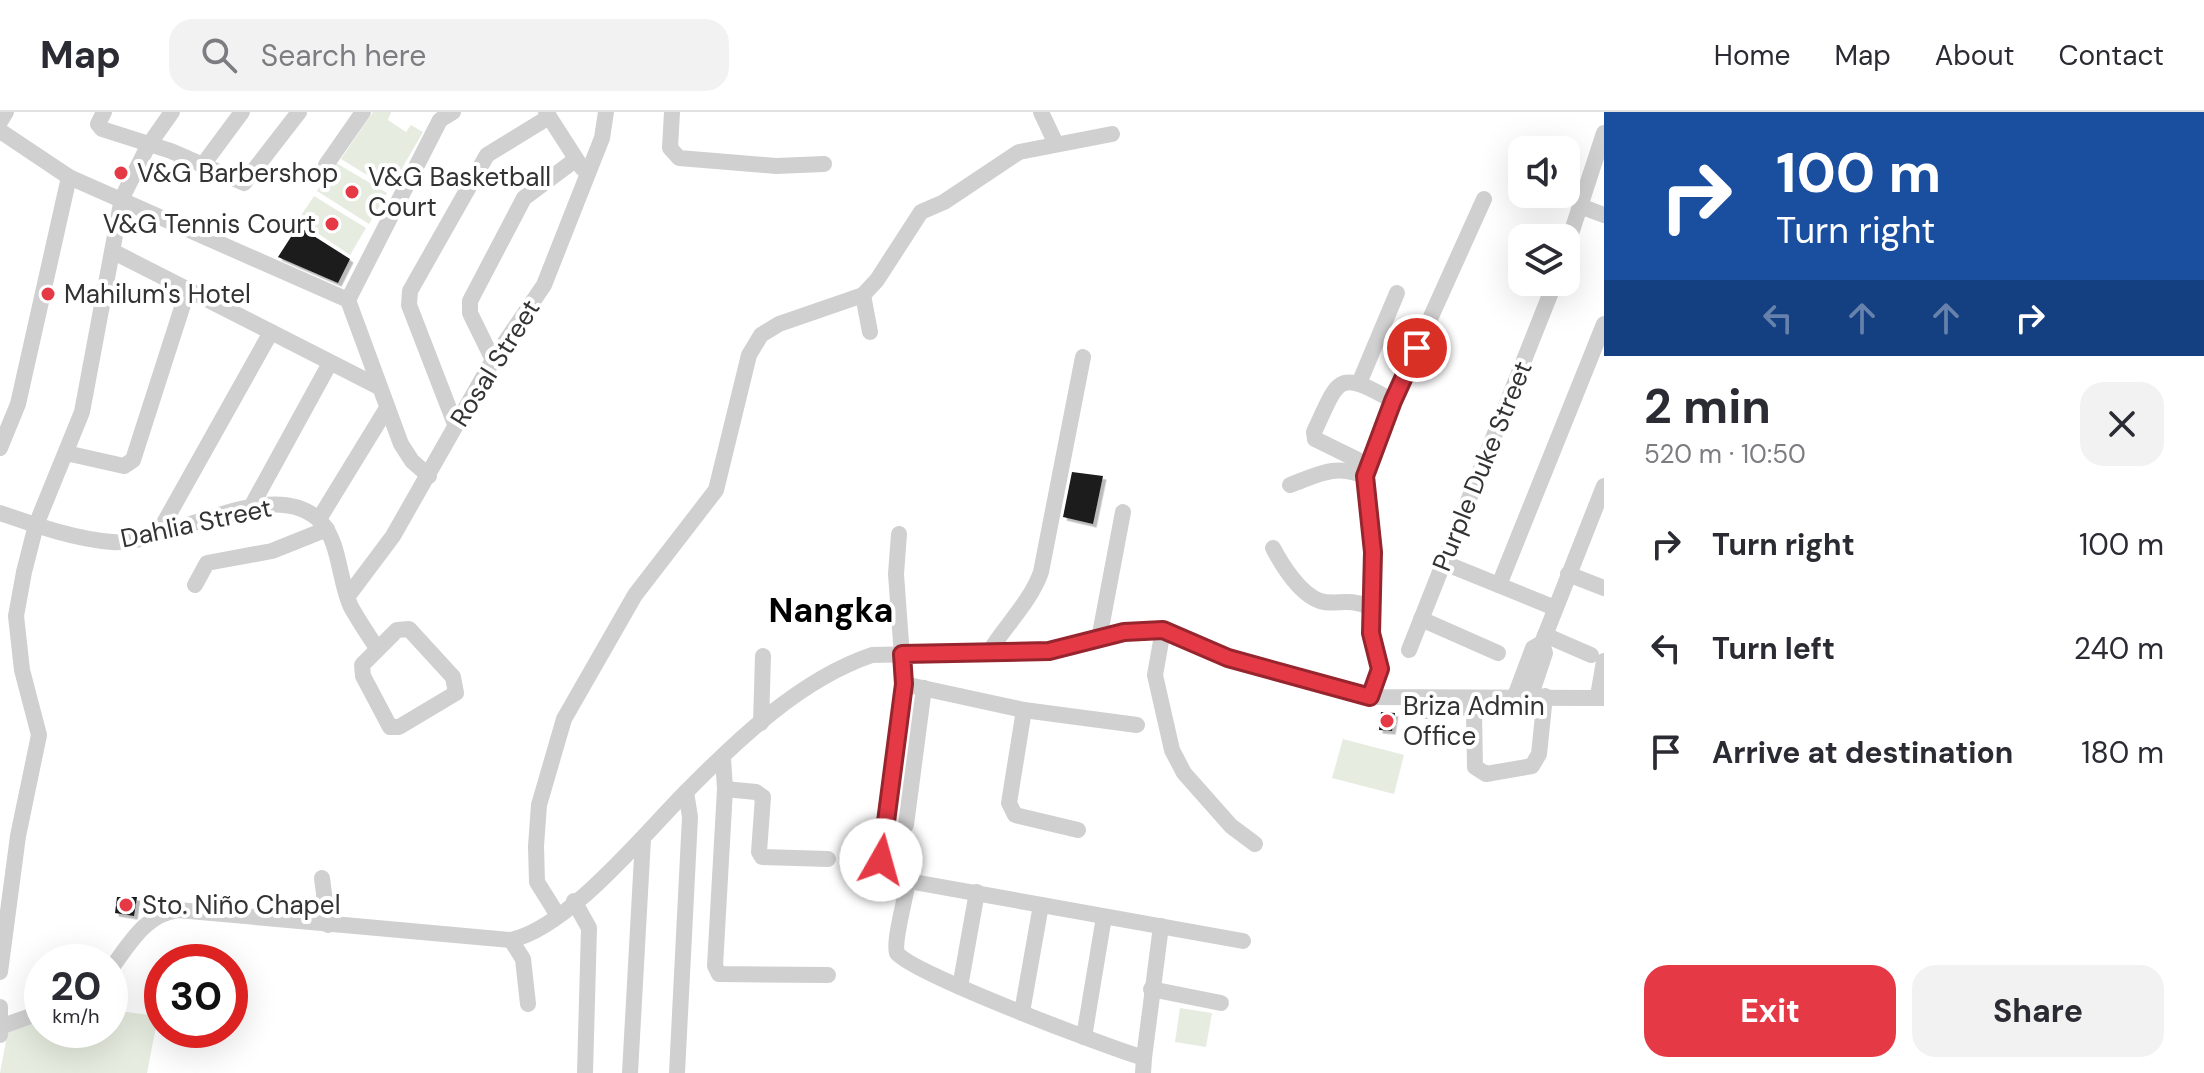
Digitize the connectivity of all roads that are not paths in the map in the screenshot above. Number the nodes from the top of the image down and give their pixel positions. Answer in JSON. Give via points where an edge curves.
{"nodes":[{"id":1,"x":6,"y":112,"type":"edge"},
{"id":2,"x":104,"y":112,"type":"edge"},
{"id":3,"x":172,"y":112,"type":"edge"},
{"id":4,"x":242,"y":112,"type":"edge"},
{"id":5,"x":299,"y":112,"type":"edge"},
{"id":6,"x":363,"y":112,"type":"edge"},
{"id":7,"x":606,"y":112,"type":"edge"},
{"id":8,"x":672,"y":112,"type":"edge"},
{"id":9,"x":1041,"y":112,"type":"edge"},
{"id":10,"x":440,"y":115,"type":"edge"},
{"id":11,"x":548,"y":115,"type":"edge"},
{"id":12,"x":0,"y":122,"type":"edge"},
{"id":13,"x":0,"y":131,"type":"edge"},
{"id":14,"x":1604,"y":133,"type":"edge"},
{"id":15,"x":1112,"y":134,"type":"dead end"},
{"id":16,"x":1056,"y":144,"type":"junction"},
{"id":17,"x":148,"y":146,"type":"junction"},
{"id":18,"x":1601,"y":153,"type":"edge"},
{"id":19,"x":575,"y":160,"type":"junction"},
{"id":20,"x":824,"y":164,"type":"dead end"},
{"id":21,"x":326,"y":165,"type":"dead end"},
{"id":22,"x":202,"y":166,"type":"junction"},
{"id":23,"x":588,"y":175,"type":"junction"},
{"id":24,"x":69,"y":177,"type":"junction"},
{"id":25,"x":122,"y":198,"type":"junction"},
{"id":26,"x":1484,"y":199,"type":"dead end"},
{"id":27,"x":1580,"y":206,"type":"joint"},
{"id":28,"x":1604,"y":215,"type":"edge"},
{"id":29,"x":114,"y":252,"type":"junction"},
{"id":30,"x":187,"y":292,"type":"junction"},
{"id":31,"x":1397,"y":293,"type":"dead end"},
{"id":32,"x":863,"y":295,"type":"junction"},
{"id":33,"x":1549,"y":296,"type":"edge"},
{"id":34,"x":348,"y":300,"type":"junction"},
{"id":35,"x":1604,"y":324,"type":"edge"},
{"id":36,"x":271,"y":332,"type":"junction"},
{"id":37,"x":870,"y":332,"type":"dead end"},
{"id":38,"x":1083,"y":357,"type":"dead end"},
{"id":39,"x":493,"y":360,"type":"junction"},
{"id":40,"x":330,"y":363,"type":"junction"},
{"id":41,"x":1360,"y":381,"type":"junction"},
{"id":42,"x":379,"y":387,"type":"junction"},
{"id":43,"x":1393,"y":401,"type":"junction"},
{"id":44,"x":387,"y":408,"type":"junction"},
{"id":45,"x":455,"y":424,"type":"junction"},
{"id":46,"x":0,"y":448,"type":"edge"},
{"id":47,"x":66,"y":453,"type":"junction"},
{"id":48,"x":1367,"y":471,"type":"junction"},
{"id":49,"x":429,"y":476,"type":"junction"},
{"id":50,"x":1290,"y":485,"type":"dead end"},
{"id":51,"x":1604,"y":486,"type":"edge"},
{"id":52,"x":251,"y":507,"type":"junction"},
{"id":53,"x":1123,"y":512,"type":"dead end"},
{"id":54,"x":0,"y":513,"type":"edge"},
{"id":55,"x":323,"y":524,"type":"junction"},
{"id":56,"x":36,"y":525,"type":"junction"},
{"id":57,"x":1597,"y":525,"type":"edge"},
{"id":58,"x":159,"y":532,"type":"junction"},
{"id":59,"x":899,"y":534,"type":"dead end"},
{"id":60,"x":1273,"y":548,"type":"dead end"},
{"id":61,"x":1442,"y":562,"type":"junction"},
{"id":62,"x":1568,"y":574,"type":"junction"},
{"id":63,"x":195,"y":585,"type":"dead end"},
{"id":64,"x":1499,"y":585,"type":"junction"},
{"id":65,"x":1604,"y":588,"type":"edge"},
{"id":66,"x":348,"y":596,"type":"junction"},
{"id":67,"x":1370,"y":607,"type":"junction"},
{"id":68,"x":1555,"y":608,"type":"junction"},
{"id":69,"x":1421,"y":619,"type":"junction"},
{"id":70,"x":1163,"y":630,"type":"junction"},
{"id":71,"x":1099,"y":639,"type":"junction"},
{"id":72,"x":1544,"y":639,"type":"junction"},
{"id":73,"x":377,"y":648,"type":"junction"},
{"id":74,"x":1409,"y":650,"type":"dead end"},
{"id":75,"x":989,"y":652,"type":"junction"},
{"id":76,"x":1498,"y":653,"type":"dead end"},
{"id":77,"x":902,"y":654,"type":"junction"},
{"id":78,"x":763,"y":656,"type":"dead end"},
{"id":79,"x":1598,"y":658,"type":"edge"},
{"id":80,"x":904,"y":684,"type":"junction"},
{"id":81,"x":924,"y":688,"type":"junction"},
{"id":82,"x":1530,"y":696,"type":"junction"},
{"id":83,"x":1370,"y":697,"type":"junction"},
{"id":84,"x":1601,"y":697,"type":"edge"},
{"id":85,"x":1024,"y":710,"type":"junction"},
{"id":86,"x":1426,"y":711,"type":"dead end"},
{"id":87,"x":761,"y":723,"type":"junction"},
{"id":88,"x":1137,"y":725,"type":"dead end"},
{"id":89,"x":723,"y":758,"type":"junction"},
{"id":90,"x":725,"y":789,"type":"junction"},
{"id":91,"x":686,"y":792,"type":"junction"},
{"id":92,"x":906,"y":825,"type":"dead end"},
{"id":93,"x":1078,"y":830,"type":"dead end"},
{"id":94,"x":643,"y":839,"type":"junction"},
{"id":95,"x":1255,"y":844,"type":"dead end"},
{"id":96,"x":828,"y":859,"type":"dead end"},
{"id":97,"x":322,"y":878,"type":"dead end"},
{"id":98,"x":908,"y":881,"type":"junction"},
{"id":99,"x":977,"y":892,"type":"junction"},
{"id":100,"x":574,"y":901,"type":"junction"},
{"id":101,"x":1041,"y":905,"type":"junction"},
{"id":102,"x":557,"y":914,"type":"junction"},
{"id":103,"x":1104,"y":917,"type":"junction"},
{"id":104,"x":328,"y":925,"type":"junction"},
{"id":105,"x":1161,"y":926,"type":"junction"},
{"id":106,"x":511,"y":940,"type":"junction"},
{"id":107,"x":1243,"y":941,"type":"dead end"},
{"id":108,"x":128,"y":947,"type":"edge"},
{"id":109,"x":0,"y":972,"type":"edge"},
{"id":110,"x":828,"y":975,"type":"dead end"},
{"id":111,"x":960,"y":987,"type":"junction"},
{"id":112,"x":1151,"y":989,"type":"junction"},
{"id":113,"x":1221,"y":1003,"type":"dead end"},
{"id":114,"x":528,"y":1004,"type":"dead end"},
{"id":115,"x":0,"y":1007,"type":"edge"},
{"id":116,"x":1022,"y":1012,"type":"junction"},
{"id":117,"x":24,"y":1020,"type":"edge"},
{"id":118,"x":1,"y":1030,"type":"edge"},
{"id":119,"x":1084,"y":1037,"type":"junction"},
{"id":120,"x":1143,"y":1065,"type":"edge"},
{"id":121,"x":585,"y":1073,"type":"edge"},
{"id":122,"x":630,"y":1073,"type":"edge"},
{"id":123,"x":677,"y":1073,"type":"edge"}],
"edges":[{"from":1,"to":12,"type":"street"},
{"from":2,"to":17,"type":"street","via":[[98,124],[102,129]]},
{"from":3,"to":17,"type":"street"},
{"from":4,"to":22,"type":"street"},
{"from":5,"to":22,"type":"street","via":[[244,183]]},
{"from":6,"to":21,"type":"street"},
{"from":7,"to":23,"type":"street","name":"Rosal Street"},
{"from":8,"to":20,"type":"street","via":[[670,148],[679,158]]},
{"from":9,"to":16,"type":"street"},
{"from":10,"to":34,"type":"street"},
{"from":11,"to":19,"type":"street"},
{"from":11,"to":45,"type":"street","via":[[487,155],[410,291],[409,305]]},
{"from":13,"to":24,"type":"street"},
{"from":14,"to":18,"type":"street"},
{"from":15,"to":16,"type":"street"},
{"from":16,"to":32,"type":"street","via":[[1019,152],[921,212]]},
{"from":17,"to":22,"type":"street"},
{"from":17,"to":25,"type":"street"},
{"from":18,"to":27,"type":"street"},
{"from":19,"to":23,"type":"street"},
{"from":19,"to":39,"type":"street","via":[[524,198],[470,301],[470,313]]},
{"from":23,"to":39,"type":"street","name":"Rosal Street","via":[[544,285]]},
{"from":24,"to":25,"type":"street"},
{"from":24,"to":46,"type":"street","via":[[18,404]]},
{"from":25,"to":29,"type":"street"},
{"from":25,"to":34,"type":"street"},
{"from":26,"to":43,"type":"street"},
{"from":27,"to":28,"type":"street"},
{"from":29,"to":30,"type":"street"},
{"from":29,"to":47,"type":"street","via":[[82,412]]},
{"from":30,"to":36,"type":"street"},
{"from":30,"to":47,"type":"street","via":[[133,460],[124,466]]},
{"from":31,"to":41,"type":"street"},
{"from":32,"to":37,"type":"street"},
{"from":32,"to":102,"type":"street","via":[[761,335],[749,355],[716,490],[635,595],[564,719],[539,805],[536,846],[537,882]]},
{"from":33,"to":61,"type":"street","name":"Purple Duke Street"},
{"from":34,"to":42,"type":"street"},
{"from":35,"to":64,"type":"street"},
{"from":36,"to":40,"type":"street"},
{"from":36,"to":58,"type":"street"},
{"from":38,"to":75,"type":"street","via":[[1041,572]]},
{"from":39,"to":45,"type":"street","name":"Rosal Street"},
{"from":40,"to":42,"type":"street"},
{"from":40,"to":52,"type":"street"},
{"from":41,"to":43,"type":"street"},
{"from":41,"to":48,"type":"street","via":[[1336,386],[1314,432],[1315,439]]},
{"from":42,"to":44,"type":"street"},
{"from":43,"to":48,"type":"street"},
{"from":44,"to":49,"type":"street","via":[[412,461]]},
{"from":44,"to":55,"type":"street"},
{"from":45,"to":49,"type":"street","name":"Rosal Street"},
{"from":47,"to":56,"type":"street"},
{"from":48,"to":50,"type":"street","via":[[1331,469]]},
{"from":48,"to":67,"type":"street","via":[[1373,552]]},
{"from":49,"to":66,"type":"street","name":"Rosal Street"},
{"from":51,"to":57,"type":"street"},
{"from":52,"to":55,"type":"street","name":"Dahlia Street","via":[[302,508]]},
{"from":52,"to":58,"type":"street","name":"Dahlia Street"},
{"from":53,"to":71,"type":"street"},
{"from":54,"to":56,"type":"street","name":"Dahlia Street"},
{"from":55,"to":63,"type":"street","via":[[272,551],[207,563]]},
{"from":55,"to":66,"type":"street"},
{"from":56,"to":58,"type":"street","name":"Dahlia Street","via":[[114,542]]},
{"from":56,"to":109,"type":"street","via":[[16,616],[22,670],[39,735],[15,849]]},
{"from":57,"to":62,"type":"street"},
{"from":59,"to":77,"type":"street"},
{"from":60,"to":67,"type":"street","via":[[1301,587],[1320,601],[1351,599]]},
{"from":61,"to":64,"type":"street"},
{"from":61,"to":69,"type":"street","name":"Purple Duke Street"},
{"from":62,"to":65,"type":"street"},
{"from":62,"to":68,"type":"street"},
{"from":64,"to":68,"type":"street"},
{"from":66,"to":73,"type":"street"},
{"from":67,"to":83,"type":"street","via":[[1380,669]]},
{"from":68,"to":72,"type":"street"},
{"from":69,"to":74,"type":"street","name":"Purple Duke Street"},
{"from":69,"to":76,"type":"street"},
{"from":70,"to":71,"type":"street"},
{"from":70,"to":83,"type":"street","via":[[1228,658]]},
{"from":70,"to":95,"type":"street","via":[[1155,675],[1172,750],[1184,773],[1231,826]]},
{"from":71,"to":75,"type":"street","via":[[1049,651]]},
{"from":72,"to":79,"type":"street"},
{"from":72,"to":82,"type":"street","via":[[1533,648]]},
{"from":73,"to":73,"type":"street","via":[[397,630],[409,629],[453,677],[456,693],[399,727],[390,727],[362,670]]},
{"from":75,"to":77,"type":"street"},
{"from":77,"to":80,"type":"street"},
{"from":77,"to":87,"type":"street","via":[[872,655],[844,664]]},
{"from":78,"to":87,"type":"street"},
{"from":79,"to":84,"type":"street"},
{"from":80,"to":81,"type":"street"},
{"from":80,"to":98,"type":"street","via":[[881,860]]},
{"from":81,"to":85,"type":"street"},
{"from":81,"to":92,"type":"street"},
{"from":82,"to":83,"type":"street"},
{"from":82,"to":84,"type":"street"},
{"from":82,"to":86,"type":"street","via":[[1539,754],[1532,766],[1486,774],[1475,767],[1474,712],[1469,707]]},
{"from":85,"to":88,"type":"street"},
{"from":85,"to":93,"type":"street","via":[[1009,803],[1015,815]]},
{"from":87,"to":89,"type":"street"},
{"from":89,"to":90,"type":"street"},
{"from":89,"to":91,"type":"street"},
{"from":90,"to":96,"type":"street","via":[[761,795],[762,857]]},
{"from":90,"to":110,"type":"street","via":[[715,966],[719,974]]},
{"from":91,"to":94,"type":"street"},
{"from":91,"to":123,"type":"street","via":[[690,817]]},
{"from":94,"to":100,"type":"street"},
{"from":94,"to":122,"type":"street"},
{"from":97,"to":104,"type":"street"},
{"from":98,"to":99,"type":"street"},
{"from":98,"to":111,"type":"street","via":[[898,955]]},
{"from":99,"to":101,"type":"street"},
{"from":99,"to":111,"type":"street"},
{"from":100,"to":102,"type":"street"},
{"from":100,"to":121,"type":"street","via":[[589,928]]},
{"from":101,"to":103,"type":"street"},
{"from":101,"to":116,"type":"street"},
{"from":102,"to":106,"type":"street","via":[[538,931]]},
{"from":103,"to":105,"type":"street"},
{"from":103,"to":119,"type":"street"},
{"from":104,"to":106,"type":"street"},
{"from":104,"to":108,"type":"street","via":[[161,912]]},
{"from":105,"to":107,"type":"street"},
{"from":105,"to":112,"type":"street"},
{"from":106,"to":114,"type":"street","via":[[523,959]]},
{"from":111,"to":116,"type":"street"},
{"from":112,"to":113,"type":"street"},
{"from":112,"to":120,"type":"street"},
{"from":115,"to":118,"type":"street"},
{"from":116,"to":119,"type":"street"},
{"from":117,"to":118,"type":"street"},
{"from":119,"to":120,"type":"street"}]}
